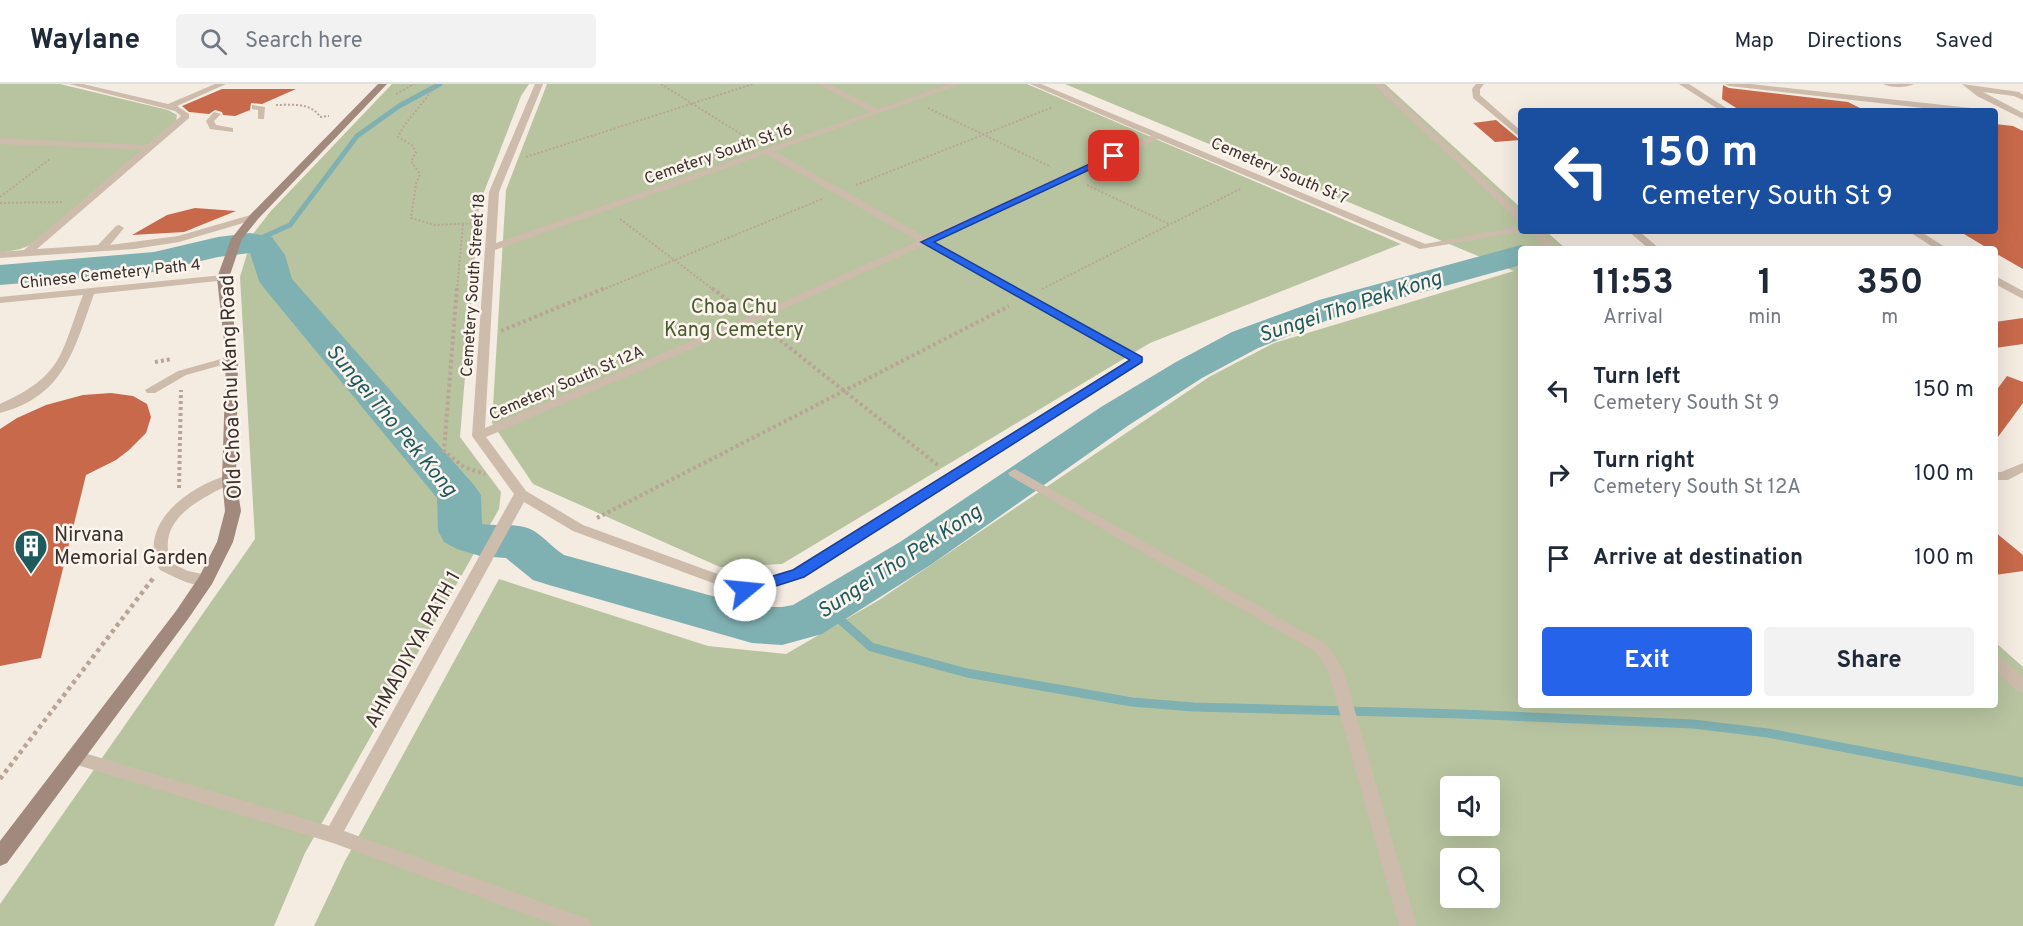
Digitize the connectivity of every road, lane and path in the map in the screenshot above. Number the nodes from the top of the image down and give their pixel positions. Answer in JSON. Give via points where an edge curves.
{"nodes":[{"id":1,"x":73,"y":84,"type":"edge"},
{"id":2,"x":222,"y":84,"type":"edge"},
{"id":3,"x":383,"y":84,"type":"edge"},
{"id":4,"x":435,"y":84,"type":"edge"},
{"id":5,"x":549,"y":84,"type":"edge"},
{"id":6,"x":661,"y":84,"type":"edge"},
{"id":7,"x":753,"y":84,"type":"edge"},
{"id":8,"x":823,"y":84,"type":"edge"},
{"id":9,"x":957,"y":84,"type":"edge"},
{"id":10,"x":1034,"y":84,"type":"edge"},
{"id":11,"x":1377,"y":84,"type":"edge"},
{"id":12,"x":1480,"y":84,"type":"edge"},
{"id":13,"x":1683,"y":84,"type":"edge"},
{"id":14,"x":1729,"y":84,"type":"edge"},
{"id":15,"x":1887,"y":84,"type":"edge"},
{"id":16,"x":1910,"y":84,"type":"edge"},
{"id":17,"x":539,"y":85,"type":"edge"},
{"id":18,"x":1837,"y":86,"type":"dead end"},
{"id":19,"x":1967,"y":86,"type":"edge"},
{"id":20,"x":1836,"y":96,"type":"junction"},
{"id":21,"x":2023,"y":98,"type":"edge"},
{"id":22,"x":911,"y":100,"type":"junction"},
{"id":23,"x":1073,"y":100,"type":"junction"},
{"id":24,"x":691,"y":104,"type":"junction"},
{"id":25,"x":169,"y":106,"type":"junction"},
{"id":26,"x":267,"y":106,"type":"dead end"},
{"id":27,"x":255,"y":108,"type":"dead end"},
{"id":28,"x":1722,"y":108,"type":"edge"},
{"id":29,"x":1944,"y":108,"type":"edge"},
{"id":30,"x":878,"y":112,"type":"junction"},
{"id":31,"x":217,"y":114,"type":"dead end"},
{"id":32,"x":1998,"y":114,"type":"edge"},
{"id":33,"x":2023,"y":116,"type":"edge"},
{"id":34,"x":261,"y":117,"type":"dead end"},
{"id":35,"x":342,"y":127,"type":"junction"},
{"id":36,"x":230,"y":130,"type":"dead end"},
{"id":37,"x":1518,"y":132,"type":"edge"},
{"id":38,"x":983,"y":134,"type":"junction"},
{"id":39,"x":1158,"y":136,"type":"junction"},
{"id":40,"x":0,"y":141,"type":"edge"},
{"id":41,"x":68,"y":146,"type":"junction"},
{"id":42,"x":149,"y":148,"type":"junction"},
{"id":43,"x":769,"y":152,"type":"junction"},
{"id":44,"x":505,"y":163,"type":"junction"},
{"id":45,"x":1071,"y":177,"type":"junction"},
{"id":46,"x":1261,"y":178,"type":"junction"},
{"id":47,"x":842,"y":191,"type":"junction"},
{"id":48,"x":0,"y":197,"type":"edge"},
{"id":49,"x":86,"y":201,"type":"junction"},
{"id":50,"x":0,"y":203,"type":"edge"},
{"id":51,"x":605,"y":207,"type":"junction"},
{"id":52,"x":1518,"y":215,"type":"edge"},
{"id":53,"x":254,"y":217,"type":"junction"},
{"id":54,"x":491,"y":222,"type":"junction"},
{"id":55,"x":463,"y":224,"type":"junction"},
{"id":56,"x":1169,"y":224,"type":"junction"},
{"id":57,"x":119,"y":228,"type":"dead end"},
{"id":58,"x":1518,"y":230,"type":"edge"},
{"id":59,"x":1537,"y":234,"type":"edge"},
{"id":60,"x":1638,"y":234,"type":"edge"},
{"id":61,"x":1918,"y":234,"type":"edge"},
{"id":62,"x":926,"y":242,"type":"junction"},
{"id":63,"x":1551,"y":246,"type":"edge"},
{"id":64,"x":1652,"y":246,"type":"edge"},
{"id":65,"x":1938,"y":246,"type":"edge"},
{"id":66,"x":101,"y":248,"type":"junction"},
{"id":67,"x":489,"y":249,"type":"junction"},
{"id":68,"x":27,"y":253,"type":"junction"},
{"id":69,"x":0,"y":255,"type":"edge"},
{"id":70,"x":674,"y":260,"type":"junction"},
{"id":71,"x":223,"y":278,"type":"junction"},
{"id":72,"x":1998,"y":281,"type":"edge"},
{"id":73,"x":90,"y":290,"type":"junction"},
{"id":74,"x":2023,"y":296,"type":"edge"},
{"id":75,"x":1025,"y":298,"type":"junction"},
{"id":76,"x":0,"y":300,"type":"edge"},
{"id":77,"x":753,"y":319,"type":"junction"},
{"id":78,"x":484,"y":338,"type":"junction"},
{"id":79,"x":232,"y":359,"type":"junction"},
{"id":80,"x":182,"y":373,"type":"junction"},
{"id":81,"x":151,"y":390,"type":"dead end"},
{"id":82,"x":845,"y":392,"type":"junction"},
{"id":83,"x":0,"y":409,"type":"edge"},
{"id":84,"x":478,"y":436,"type":"junction"},
{"id":85,"x":2023,"y":467,"type":"edge"},
{"id":86,"x":1016,"y":473,"type":"dead end"},
{"id":87,"x":952,"y":476,"type":"junction"},
{"id":88,"x":1998,"y":476,"type":"edge"},
{"id":89,"x":229,"y":479,"type":"junction"},
{"id":90,"x":518,"y":489,"type":"junction"},
{"id":91,"x":175,"y":512,"type":"junction"},
{"id":92,"x":578,"y":528,"type":"junction"},
{"id":93,"x":164,"y":564,"type":"junction"},
{"id":94,"x":206,"y":580,"type":"junction"},
{"id":95,"x":1998,"y":664,"type":"edge"},
{"id":96,"x":2023,"y":687,"type":"edge"},
{"id":97,"x":74,"y":756,"type":"junction"},
{"id":98,"x":0,"y":779,"type":"edge"},
{"id":99,"x":333,"y":835,"type":"junction"},
{"id":100,"x":0,"y":857,"type":"edge"},
{"id":101,"x":583,"y":926,"type":"edge"},
{"id":102,"x":1408,"y":926,"type":"edge"}],
"edges":[{"from":1,"to":25,"type":"lane"},
{"from":2,"to":25,"type":"lane"},
{"from":3,"to":35,"type":"street","name":"Old Choa Chu Kang Road"},
{"from":4,"to":55,"type":"path","via":[[403,123],[398,137],[413,146],[416,153],[411,161],[420,174],[414,184],[411,218],[425,225]]},
{"from":5,"to":17,"type":"lane"},
{"from":6,"to":24,"type":"path"},
{"from":7,"to":24,"type":"path"},
{"from":8,"to":30,"type":"lane"},
{"from":9,"to":22,"type":"lane","name":"Cemetery South St 16"},
{"from":10,"to":23,"type":"lane","name":"Cemetery South St 7"},
{"from":11,"to":52,"type":"lane"},
{"from":12,"to":37,"type":"lane","via":[[1476,96]]},
{"from":13,"to":28,"type":"lane"},
{"from":14,"to":20,"type":"lane"},
{"from":15,"to":16,"type":"lane"},
{"from":17,"to":44,"type":"lane","name":"Cemetery South Street 18"},
{"from":18,"to":20,"type":"lane"},
{"from":19,"to":21,"type":"lane"},
{"from":19,"to":33,"type":"lane"},
{"from":20,"to":29,"type":"lane"},
{"from":22,"to":30,"type":"lane","name":"Cemetery South St 16"},
{"from":22,"to":38,"type":"path"},
{"from":23,"to":38,"type":"path"},
{"from":23,"to":39,"type":"lane","name":"Cemetery South St 7"},
{"from":24,"to":43,"type":"path"},
{"from":24,"to":44,"type":"path"},
{"from":25,"to":42,"type":"lane","via":[[186,116]]},
{"from":26,"to":35,"type":"path","via":[[313,108],[320,117],[337,116],[331,127]]},
{"from":27,"to":34,"type":"lane","via":[[262,110]]},
{"from":30,"to":43,"type":"lane","name":"Cemetery South St 16"},
{"from":31,"to":36,"type":"lane","via":[[210,121],[213,126]]},
{"from":32,"to":33,"type":"lane"},
{"from":35,"to":53,"type":"street","name":"Old Choa Chu Kang Road"},
{"from":38,"to":45,"type":"path"},
{"from":38,"to":47,"type":"path"},
{"from":39,"to":45,"type":"lane","name":"Cemetery South St 12A"},
{"from":39,"to":46,"type":"lane","name":"Cemetery South St 7"},
{"from":40,"to":41,"type":"lane"},
{"from":41,"to":42,"type":"lane"},
{"from":41,"to":48,"type":"path"},
{"from":42,"to":49,"type":"lane"},
{"from":43,"to":47,"type":"lane"},
{"from":43,"to":51,"type":"lane","name":"Cemetery South St 16"},
{"from":44,"to":54,"type":"lane","name":"Cemetery South Street 18","via":[[494,192]]},
{"from":45,"to":56,"type":"path"},
{"from":45,"to":62,"type":"lane","name":"Cemetery South St 12A"},
{"from":46,"to":56,"type":"path"},
{"from":46,"to":58,"type":"lane","name":"Cemetery South St 7","via":[[1424,247]]},
{"from":47,"to":62,"type":"lane"},
{"from":47,"to":70,"type":"path"},
{"from":49,"to":50,"type":"path"},
{"from":49,"to":68,"type":"lane"},
{"from":51,"to":67,"type":"lane","name":"Cemetery South St 16"},
{"from":51,"to":70,"type":"path"},
{"from":53,"to":66,"type":"lane","via":[[179,239]]},
{"from":53,"to":71,"type":"street","name":"Old Choa Chu Kang Road","via":[[237,239]]},
{"from":54,"to":55,"type":"path"},
{"from":54,"to":67,"type":"lane","name":"Cemetery South Street 18"},
{"from":55,"to":90,"type":"path","via":[[444,451],[464,466]]},
{"from":56,"to":75,"type":"path"},
{"from":57,"to":66,"type":"lane"},
{"from":59,"to":63,"type":"lane"},
{"from":60,"to":64,"type":"lane"},
{"from":61,"to":65,"type":"lane"},
{"from":62,"to":75,"type":"lane"},
{"from":62,"to":77,"type":"lane","name":"Cemetery South St 12A"},
{"from":66,"to":68,"type":"lane"},
{"from":67,"to":78,"type":"lane","name":"Cemetery South Street 18"},
{"from":68,"to":69,"type":"lane"},
{"from":70,"to":77,"type":"path"},
{"from":70,"to":78,"type":"path"},
{"from":71,"to":73,"type":"lane","name":"Chinese Cemetery Path 4"},
{"from":71,"to":79,"type":"street","name":"Old Choa Chu Kang Road"},
{"from":72,"to":74,"type":"lane"},
{"from":73,"to":76,"type":"lane","name":"Chinese Cemetery Path 4"},
{"from":73,"to":83,"type":"lane","via":[[52,378],[38,390]]},
{"from":75,"to":82,"type":"path"},
{"from":75,"to":87,"type":"lane","via":[[1138,359]]},
{"from":77,"to":82,"type":"path"},
{"from":77,"to":84,"type":"lane","name":"Cemetery South St 12A"},
{"from":78,"to":84,"type":"lane","name":"Cemetery South Street 18"},
{"from":79,"to":80,"type":"lane"},
{"from":79,"to":89,"type":"street","name":"Old Choa Chu Kang Road"},
{"from":80,"to":81,"type":"lane"},
{"from":80,"to":91,"type":"path"},
{"from":82,"to":87,"type":"path"},
{"from":82,"to":92,"type":"path"},
{"from":84,"to":90,"type":"lane"},
{"from":85,"to":88,"type":"lane"},
{"from":86,"to":102,"type":"lane","via":[[1321,648],[1335,669]]},
{"from":87,"to":92,"type":"lane","via":[[798,573],[745,590]]},
{"from":89,"to":91,"type":"lane","via":[[192,497]]},
{"from":89,"to":94,"type":"street","name":"Old Choa Chu Kang Road","via":[[233,511],[225,542]]},
{"from":90,"to":92,"type":"lane"},
{"from":90,"to":99,"type":"lane","name":"AHMADIYYA PATH 1","via":[[494,542]]},
{"from":91,"to":93,"type":"lane","via":[[163,532],[159,550]]},
{"from":93,"to":94,"type":"lane","via":[[185,576]]},
{"from":93,"to":98,"type":"path"},
{"from":94,"to":97,"type":"street","name":"Old Choa Chu Kang Road"},
{"from":95,"to":96,"type":"lane"},
{"from":97,"to":99,"type":"lane"},
{"from":97,"to":100,"type":"street","name":"Old Choa Chu Kang Road"},
{"from":99,"to":101,"type":"lane"}]}
